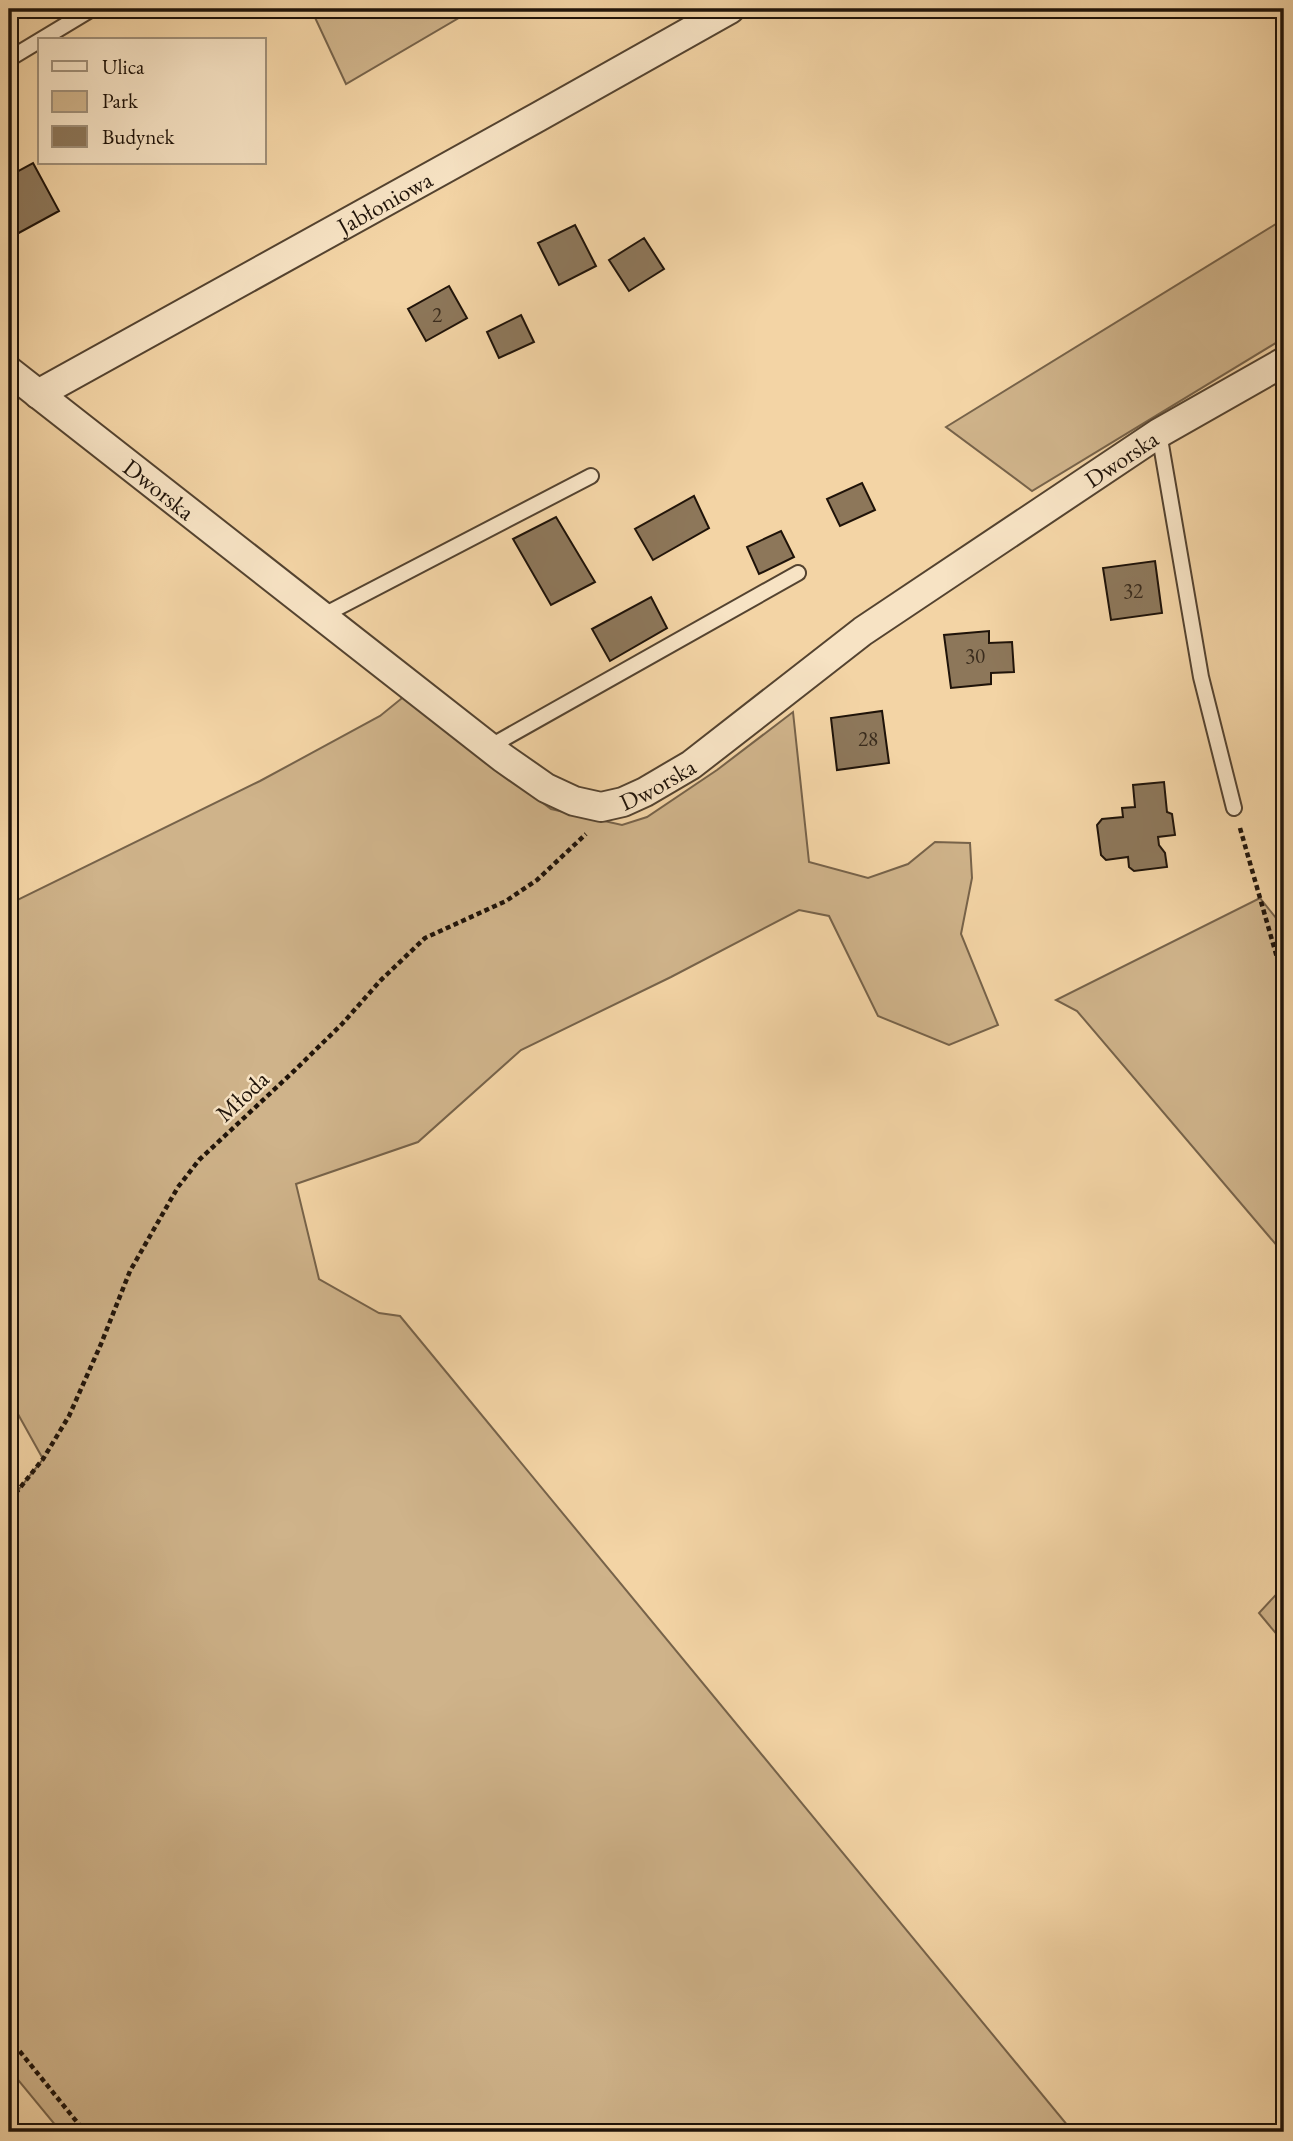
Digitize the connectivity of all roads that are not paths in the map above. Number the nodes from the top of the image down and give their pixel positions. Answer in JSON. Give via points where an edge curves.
{"nodes":[{"id":1,"x":92,"y":9,"type":"edge"},
{"id":2,"x":730,"y":9,"type":"edge"},
{"id":3,"x":44,"y":38,"type":"edge"},
{"id":4,"x":38,"y":42,"type":"edge"},
{"id":5,"x":9,"y":59,"type":"edge"},
{"id":6,"x":1284,"y":362,"type":"edge"},
{"id":7,"x":9,"y":371,"type":"edge"},
{"id":8,"x":38,"y":394,"type":"junction"},
{"id":9,"x":1159,"y":433,"type":"junction"},
{"id":10,"x":591,"y":476,"type":"dead end"},
{"id":11,"x":798,"y":573,"type":"dead end"},
{"id":12,"x":322,"y":616,"type":"junction"},
{"id":13,"x":489,"y":747,"type":"junction"},
{"id":14,"x":1234,"y":808,"type":"road end"}],
"edges":[{"from":1,"to":3,"type":"lane"},
{"from":2,"to":8,"type":"street","name":"Jabłoniowa"},
{"from":4,"to":5,"type":"lane"},
{"from":6,"to":9,"type":"street","name":"Dworska"},
{"from":7,"to":8,"type":"street","name":"Dworska"},
{"from":8,"to":12,"type":"street","name":"Dworska"},
{"from":9,"to":13,"type":"street","name":"Dworska","via":[[863,631],[691,765],[645,792],[601,807],[574,801],[546,788]]},
{"from":9,"to":14,"type":"lane","via":[[1201,677]]},
{"from":10,"to":12,"type":"lane"},
{"from":11,"to":13,"type":"lane"},
{"from":12,"to":13,"type":"street","name":"Dworska"}]}
